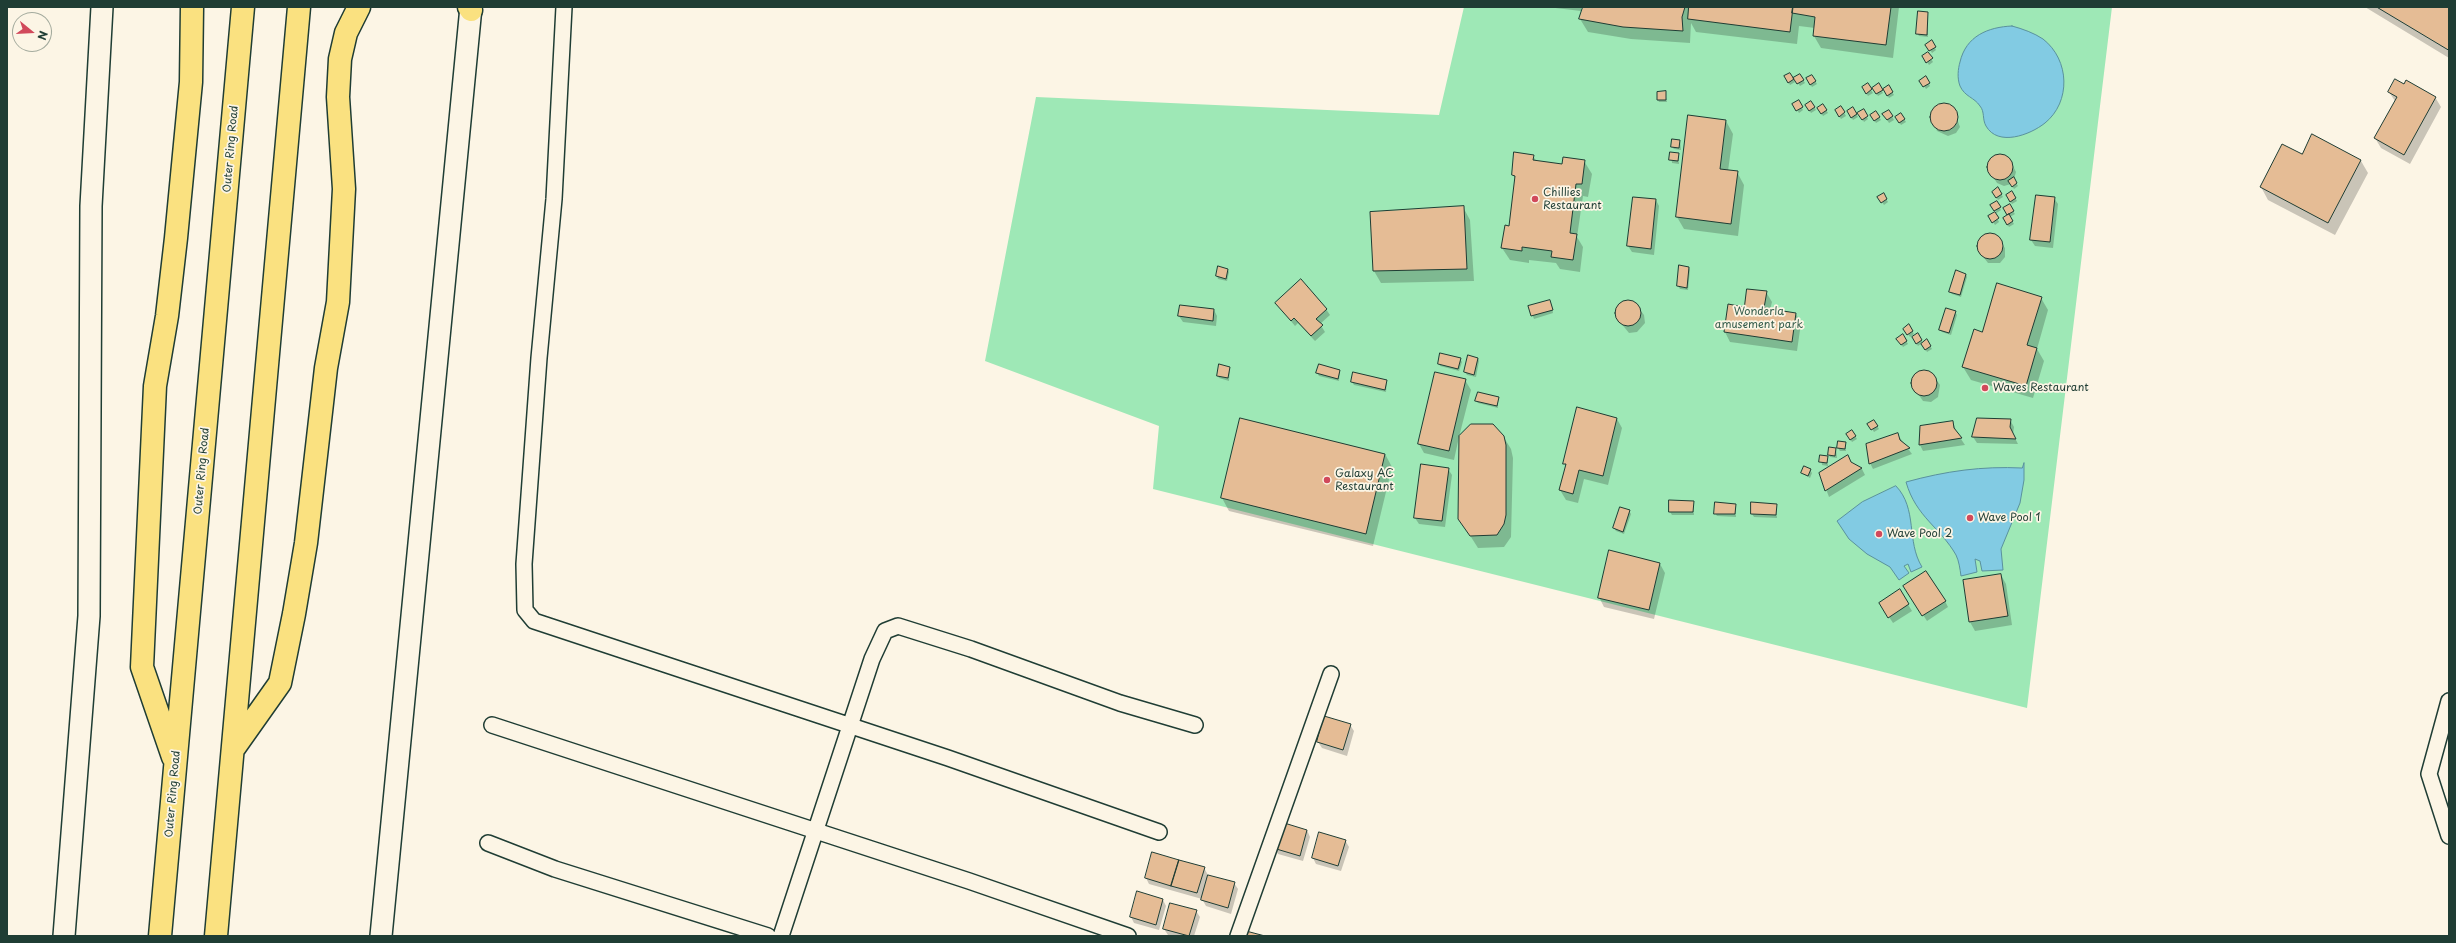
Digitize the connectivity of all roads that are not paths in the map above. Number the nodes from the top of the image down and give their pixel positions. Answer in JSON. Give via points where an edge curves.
{"nodes":[{"id":1,"x":102,"y":7,"type":"edge"},
{"id":2,"x":192,"y":7,"type":"edge"},
{"id":3,"x":243,"y":7,"type":"edge"},
{"id":4,"x":299,"y":7,"type":"edge"},
{"id":5,"x":359,"y":7,"type":"edge"},
{"id":6,"x":564,"y":7,"type":"edge"},
{"id":7,"x":470,"y":8,"type":"edge"},
{"id":8,"x":1331,"y":674,"type":"dead end"},
{"id":9,"x":2449,"y":701,"type":"edge"},
{"id":10,"x":492,"y":725,"type":"dead end"},
{"id":11,"x":1195,"y":725,"type":"dead end"},
{"id":12,"x":850,"y":727,"type":"junction"},
{"id":13,"x":233,"y":749,"type":"junction"},
{"id":14,"x":176,"y":764,"type":"junction"},
{"id":15,"x":817,"y":831,"type":"junction"},
{"id":16,"x":1159,"y":832,"type":"dead end"},
{"id":17,"x":2449,"y":836,"type":"edge"},
{"id":18,"x":488,"y":843,"type":"dead end"},
{"id":19,"x":64,"y":936,"type":"edge"},
{"id":20,"x":160,"y":936,"type":"edge"},
{"id":21,"x":216,"y":936,"type":"edge"},
{"id":22,"x":381,"y":936,"type":"edge"},
{"id":23,"x":768,"y":936,"type":"edge"},
{"id":24,"x":781,"y":936,"type":"edge"},
{"id":25,"x":1128,"y":936,"type":"edge"},
{"id":26,"x":1238,"y":936,"type":"edge"}],
"edges":[{"from":1,"to":19,"type":"main road","via":[[91,206],[89,616]]},
{"from":2,"to":14,"type":"highway","via":[[191,82],[176,238],[167,316],[155,386],[142,667]]},
{"from":3,"to":14,"type":"highway","name":"Outer Ring Road"},
{"from":4,"to":13,"type":"highway"},
{"from":5,"to":13,"type":"highway","via":[[346,33],[340,59],[338,97],[344,188],[338,302],[326,368],[304,550],[280,683]]},
{"from":6,"to":12,"type":"street","via":[[554,199],[524,564],[525,610],[534,621]]},
{"from":7,"to":22,"type":"main road"},
{"from":8,"to":26,"type":"street"},
{"from":9,"to":17,"type":"street","via":[[2429,774]]},
{"from":10,"to":15,"type":"street"},
{"from":11,"to":12,"type":"street","via":[[1120,703],[971,649],[898,626],[885,631],[872,659]]},
{"from":12,"to":15,"type":"street"},
{"from":12,"to":16,"type":"street","via":[[948,758]]},
{"from":13,"to":21,"type":"highway"},
{"from":14,"to":20,"type":"highway","name":"Outer Ring Road"},
{"from":15,"to":24,"type":"street"},
{"from":15,"to":25,"type":"street"},
{"from":18,"to":23,"type":"street","via":[[555,869]]}]}
